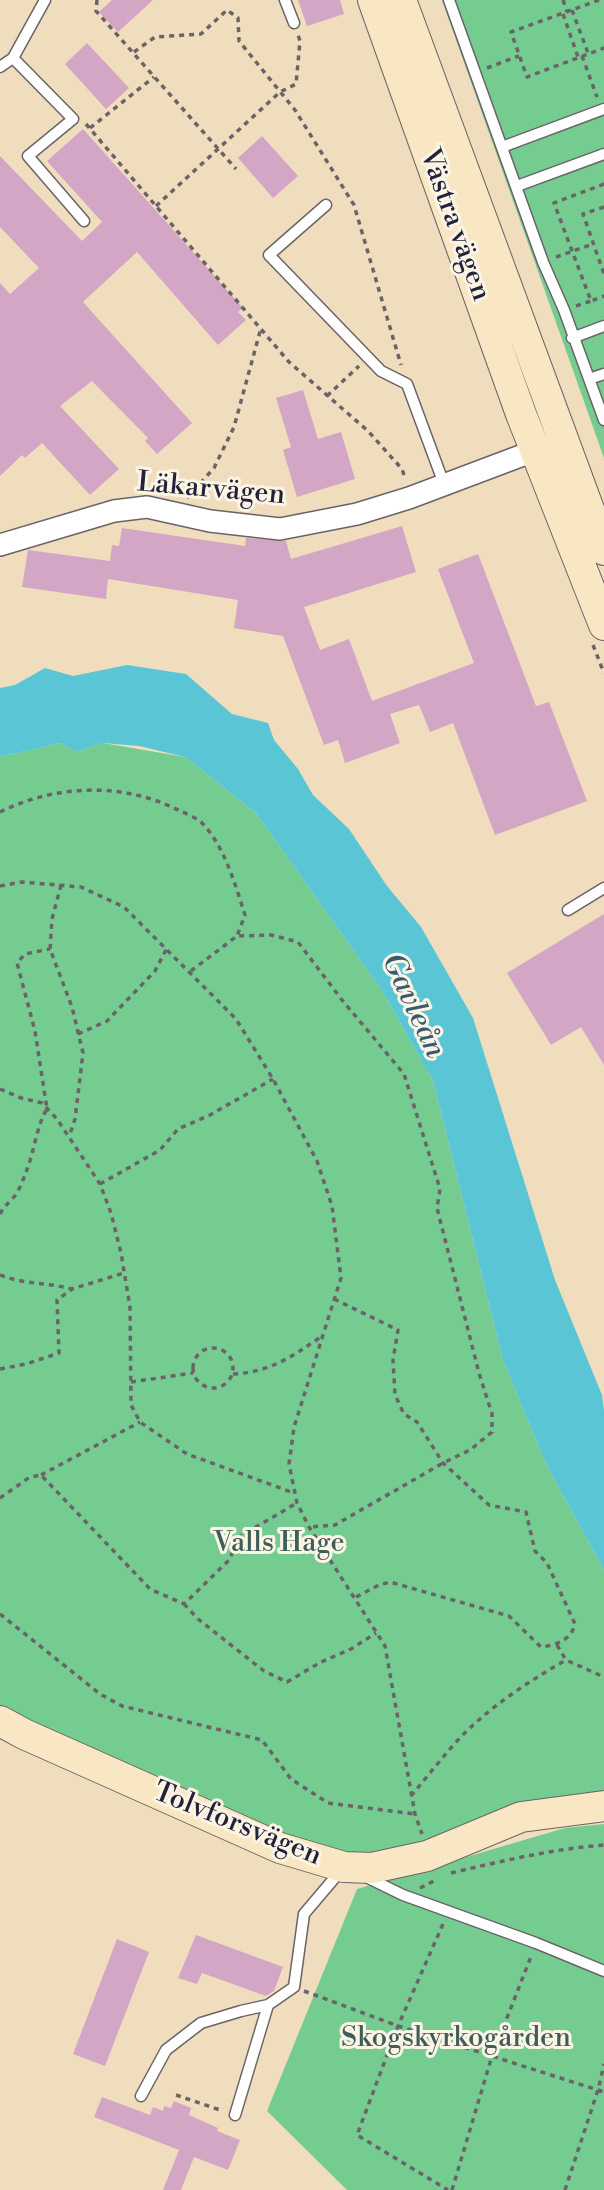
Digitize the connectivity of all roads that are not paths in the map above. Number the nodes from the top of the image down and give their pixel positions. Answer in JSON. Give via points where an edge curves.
{"nodes":[{"id":1,"x":45,"y":0,"type":"edge"},
{"id":2,"x":285,"y":0,"type":"edge"},
{"id":3,"x":373,"y":0,"type":"edge"},
{"id":4,"x":401,"y":0,"type":"edge"},
{"id":5,"x":449,"y":0,"type":"edge"},
{"id":6,"x":294,"y":23,"type":"road end"},
{"id":7,"x":13,"y":58,"type":"junction"},
{"id":8,"x":0,"y":67,"type":"edge"},
{"id":9,"x":603,"y":109,"type":"edge"},
{"id":10,"x":502,"y":146,"type":"junction"},
{"id":11,"x":604,"y":154,"type":"edge"},
{"id":12,"x":517,"y":186,"type":"junction"},
{"id":13,"x":326,"y":205,"type":"dead end"},
{"id":14,"x":84,"y":221,"type":"dead end"},
{"id":15,"x":604,"y":326,"type":"edge"},
{"id":16,"x":572,"y":338,"type":"junction"},
{"id":17,"x":604,"y":374,"type":"edge"},
{"id":18,"x":589,"y":379,"type":"junction"},
{"id":19,"x":604,"y":420,"type":"edge"},
{"id":20,"x":565,"y":440,"type":"junction"},
{"id":21,"x":535,"y":450,"type":"junction"},
{"id":22,"x":444,"y":484,"type":"junction"},
{"id":23,"x":0,"y":545,"type":"edge"},
{"id":24,"x":604,"y":550,"type":"edge"},
{"id":25,"x":604,"y":625,"type":"edge"},
{"id":26,"x":604,"y":888,"type":"edge"},
{"id":27,"x":569,"y":910,"type":"dead end"},
{"id":28,"x":0,"y":1721,"type":"edge"},
{"id":29,"x":604,"y":1806,"type":"edge"},
{"id":30,"x":344,"y":1867,"type":"junction"},
{"id":31,"x":604,"y":1971,"type":"edge"},
{"id":32,"x":268,"y":2005,"type":"junction"},
{"id":33,"x":141,"y":2096,"type":"dead end"},
{"id":34,"x":235,"y":2115,"type":"road end"}],
"edges":[{"from":1,"to":7,"type":"lane"},
{"from":2,"to":6,"type":"lane"},
{"from":3,"to":21,"type":"main road","name":"Västra vägen"},
{"from":4,"to":20,"type":"main road","name":"Västra vägen"},
{"from":5,"to":10,"type":"lane"},
{"from":7,"to":8,"type":"lane"},
{"from":7,"to":14,"type":"lane","via":[[74,119],[29,156]]},
{"from":9,"to":10,"type":"lane"},
{"from":10,"to":12,"type":"lane"},
{"from":11,"to":12,"type":"lane"},
{"from":12,"to":16,"type":"lane"},
{"from":13,"to":22,"type":"lane","via":[[269,255],[381,371],[407,384]]},
{"from":15,"to":16,"type":"lane"},
{"from":16,"to":18,"type":"lane"},
{"from":17,"to":18,"type":"lane"},
{"from":18,"to":19,"type":"lane"},
{"from":20,"to":21,"type":"street"},
{"from":20,"to":24,"type":"main road","name":"Västra vägen"},
{"from":21,"to":22,"type":"street","name":"Läkarvägen"},
{"from":21,"to":25,"type":"main road","name":"Västra vägen"},
{"from":22,"to":23,"type":"street","name":"Läkarvägen","via":[[357,514],[280,529],[210,521],[147,507],[114,511]]},
{"from":26,"to":27,"type":"lane"},
{"from":28,"to":30,"type":"main road","name":"Tolvforsvägen","via":[[280,1848]]},
{"from":29,"to":30,"type":"main road","name":"Tolvforsvägen","via":[[521,1817],[435,1862]]},
{"from":30,"to":31,"type":"lane","via":[[403,1895]]},
{"from":30,"to":32,"type":"lane","via":[[304,1914],[294,1987]]},
{"from":32,"to":33,"type":"lane","via":[[201,2024],[166,2050]]},
{"from":32,"to":34,"type":"lane"}]}
